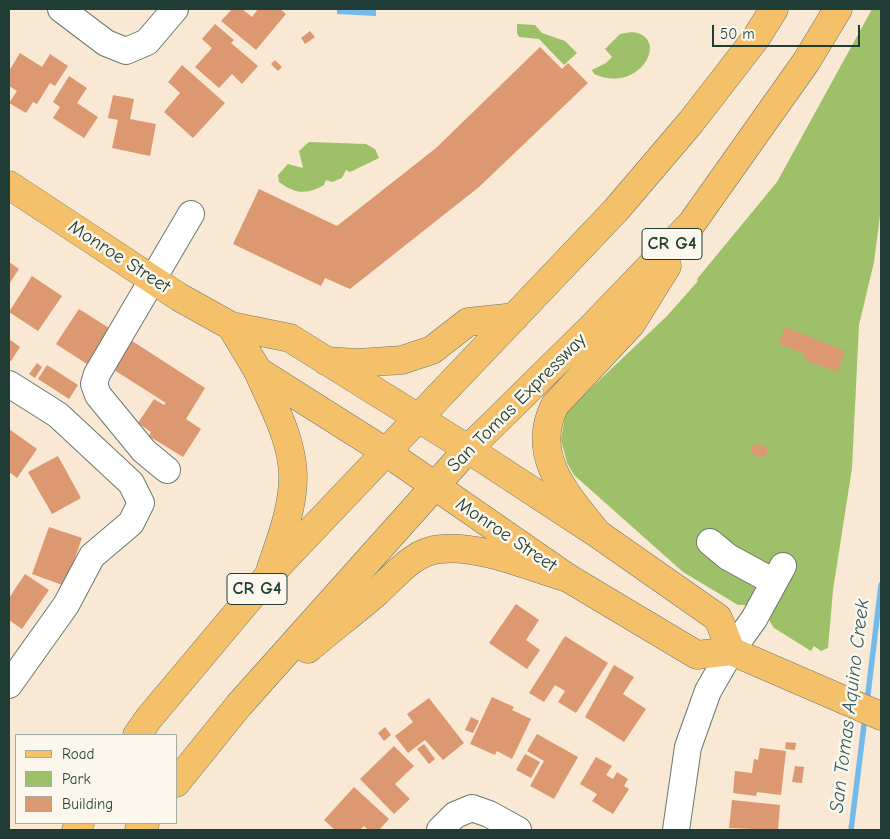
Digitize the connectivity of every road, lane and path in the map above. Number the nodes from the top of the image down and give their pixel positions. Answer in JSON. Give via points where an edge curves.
{"nodes":[{"id":1,"x":61,"y":9,"type":"edge"},
{"id":2,"x":175,"y":9,"type":"edge"},
{"id":3,"x":774,"y":9,"type":"edge"},
{"id":4,"x":838,"y":9,"type":"edge"},
{"id":5,"x":9,"y":185,"type":"edge"},
{"id":6,"x":192,"y":214,"type":"dead end"},
{"id":7,"x":692,"y":223,"type":"junction"},
{"id":8,"x":152,"y":280,"type":"junction"},
{"id":9,"x":515,"y":316,"type":"junction"},
{"id":10,"x":231,"y":326,"type":"junction"},
{"id":11,"x":326,"y":360,"type":"junction"},
{"id":12,"x":258,"y":371,"type":"junction"},
{"id":13,"x":9,"y":384,"type":"edge"},
{"id":14,"x":419,"y":419,"type":"junction"},
{"id":15,"x":468,"y":449,"type":"junction"},
{"id":16,"x":386,"y":452,"type":"junction"},
{"id":17,"x":167,"y":470,"type":"dead end"},
{"id":18,"x":435,"y":487,"type":"junction"},
{"id":19,"x":598,"y":534,"type":"junction"},
{"id":20,"x":710,"y":542,"type":"dead end"},
{"id":21,"x":269,"y":575,"type":"junction"},
{"id":22,"x":568,"y":578,"type":"junction"},
{"id":23,"x":731,"y":651,"type":"junction"},
{"id":24,"x":9,"y":685,"type":"edge"},
{"id":25,"x":239,"y":705,"type":"junction"},
{"id":26,"x":881,"y":716,"type":"edge"},
{"id":27,"x":138,"y":734,"type":"edge"},
{"id":28,"x":178,"y":781,"type":"edge"},
{"id":29,"x":440,"y":830,"type":"edge"},
{"id":30,"x":518,"y":830,"type":"edge"},
{"id":31,"x":676,"y":830,"type":"edge"}],
"edges":[{"from":1,"to":2,"type":"street","via":[[106,43],[126,51],[147,42]]},
{"from":3,"to":9,"type":"main road","number":"CR G4","via":[[756,38],[691,122],[616,210]]},
{"from":4,"to":7,"type":"main road","name":"San Tomas Expressway","number":"CR G4","via":[[800,70]]},
{"from":5,"to":8,"type":"main road","name":"Monroe Street"},
{"from":6,"to":8,"type":"street"},
{"from":7,"to":15,"type":"main road","name":"San Tomas Expressway","number":"CR G4"},
{"from":7,"to":19,"type":"main road","via":[[631,324],[555,405],[548,418],[546,446],[551,466],[565,492]]},
{"from":8,"to":10,"type":"main road","name":"Monroe Street"},
{"from":8,"to":17,"type":"street","via":[[94,384],[98,395],[144,451]]},
{"from":9,"to":11,"type":"main road","via":[[468,322],[432,350],[402,360],[358,363]]},
{"from":9,"to":14,"type":"main road","number":"CR G4"},
{"from":10,"to":11,"type":"main road","name":"Monroe Street","via":[[290,338]]},
{"from":10,"to":12,"type":"main road","name":"Monroe Street"},
{"from":11,"to":14,"type":"main road","name":"Monroe Street"},
{"from":12,"to":16,"type":"main road","name":"Monroe Street"},
{"from":12,"to":21,"type":"main road","via":[[282,426],[293,477],[285,526]]},
{"from":13,"to":24,"type":"street","via":[[58,415],[131,483],[140,503],[131,523],[92,556],[66,605]]},
{"from":14,"to":15,"type":"main road","name":"Monroe Street"},
{"from":14,"to":16,"type":"main road","number":"CR G4"},
{"from":15,"to":18,"type":"main road","name":"San Tomas Expressway","number":"CR G4"},
{"from":15,"to":19,"type":"main road","name":"Monroe Street"},
{"from":16,"to":18,"type":"main road","name":"Monroe Street"},
{"from":16,"to":21,"type":"main road","number":"CR G4"},
{"from":18,"to":22,"type":"main road","name":"Monroe Street"},
{"from":18,"to":25,"type":"main road","name":"San Tomas Expressway","number":"CR G4"},
{"from":19,"to":23,"type":"main road","name":"Monroe Street","via":[[718,618]]},
{"from":20,"to":23,"type":"street","via":[[728,557],[778,574],[754,619]]},
{"from":21,"to":27,"type":"main road","number":"CR G4"},
{"from":22,"to":23,"type":"main road","name":"Monroe Street","via":[[697,654]]},
{"from":22,"to":25,"type":"main road","via":[[474,552],[440,549],[425,553],[408,563]]},
{"from":23,"to":26,"type":"main road","name":"Monroe Street"},
{"from":23,"to":31,"type":"street","via":[[711,685],[691,732]]},
{"from":25,"to":28,"type":"main road","name":"San Tomas Expressway","number":"CR G4"},
{"from":29,"to":30,"type":"street","via":[[454,815],[472,808]]}]}
